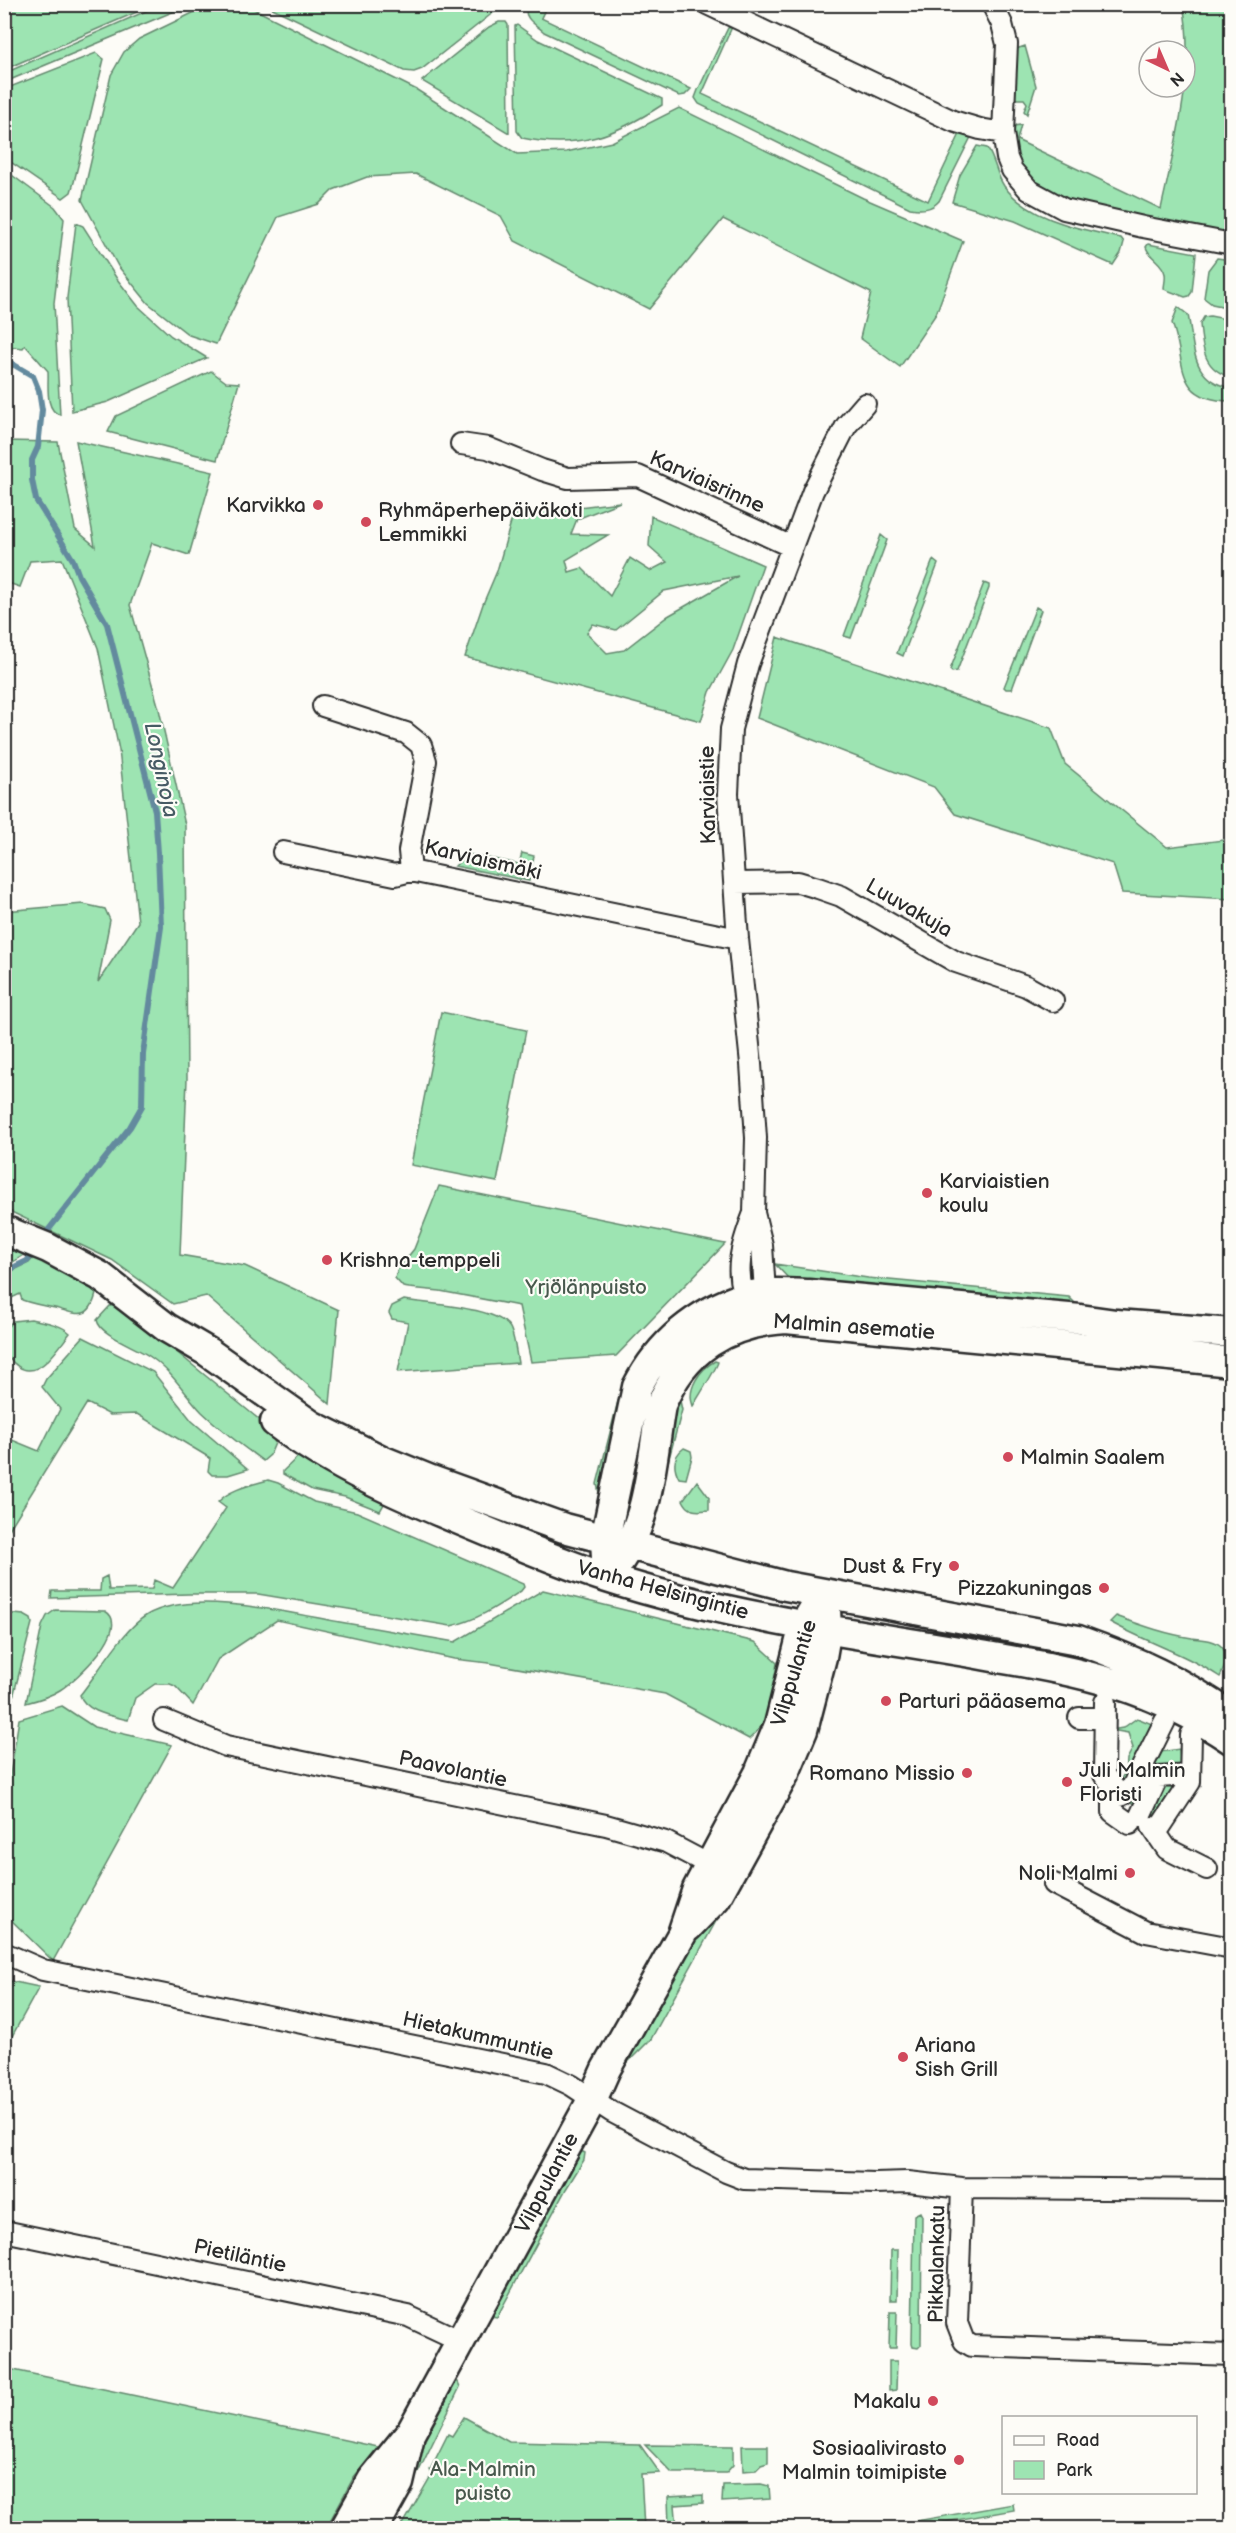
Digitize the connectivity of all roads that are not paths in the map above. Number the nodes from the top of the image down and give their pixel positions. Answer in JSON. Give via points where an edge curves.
{"nodes":[{"id":1,"x":707,"y":4,"type":"edge"},
{"id":2,"x":992,"y":4,"type":"edge"},
{"id":3,"x":1003,"y":133,"type":"junction"},
{"id":4,"x":1232,"y":244,"type":"edge"},
{"id":5,"x":865,"y":404,"type":"dead end"},
{"id":6,"x":461,"y":444,"type":"dead end"},
{"id":7,"x":792,"y":547,"type":"junction"},
{"id":8,"x":323,"y":706,"type":"dead end"},
{"id":9,"x":283,"y":852,"type":"dead end"},
{"id":10,"x":411,"y":871,"type":"junction"},
{"id":11,"x":735,"y":882,"type":"junction"},
{"id":12,"x":738,"y":939,"type":"junction"},
{"id":13,"x":1053,"y":1001,"type":"dead end"},
{"id":14,"x":7,"y":1231,"type":"edge"},
{"id":15,"x":755,"y":1295,"type":"junction"},
{"id":16,"x":760,"y":1321,"type":"junction"},
{"id":17,"x":167,"y":1328,"type":"junction"},
{"id":18,"x":1232,"y":1333,"type":"edge"},
{"id":19,"x":1232,"y":1362,"type":"edge"},
{"id":20,"x":617,"y":1543,"type":"junction"},
{"id":21,"x":607,"y":1578,"type":"junction"},
{"id":22,"x":824,"y":1593,"type":"junction"},
{"id":23,"x":816,"y":1626,"type":"junction"},
{"id":24,"x":1080,"y":1718,"type":"dead end"},
{"id":25,"x":164,"y":1720,"type":"dead end"},
{"id":26,"x":1165,"y":1721,"type":"dead end"},
{"id":27,"x":1216,"y":1725,"type":"edge"},
{"id":28,"x":1190,"y":1774,"type":"junction"},
{"id":29,"x":1135,"y":1813,"type":"junction"},
{"id":30,"x":719,"y":1869,"type":"junction"},
{"id":31,"x":1207,"y":1869,"type":"dead end"},
{"id":32,"x":1054,"y":1884,"type":"dead end"},
{"id":33,"x":1232,"y":1948,"type":"edge"},
{"id":34,"x":4,"y":1953,"type":"edge"},
{"id":35,"x":592,"y":2098,"type":"junction"},
{"id":36,"x":962,"y":2188,"type":"junction"},
{"id":37,"x":1232,"y":2190,"type":"edge"},
{"id":38,"x":4,"y":2231,"type":"edge"},
{"id":39,"x":462,"y":2341,"type":"junction"},
{"id":40,"x":1232,"y":2355,"type":"edge"},
{"id":41,"x":411,"y":2432,"type":"junction"},
{"id":42,"x":345,"y":2529,"type":"edge"},
{"id":43,"x":374,"y":2529,"type":"edge"}],
"edges":[{"from":1,"to":3,"type":"street","via":[[953,121]]},
{"from":2,"to":3,"type":"street","via":[[1007,44]]},
{"from":3,"to":4,"type":"street","via":[[1012,170],[1029,190],[1064,209]]},
{"from":5,"to":7,"type":"street","name":"Karviaistie","via":[[846,426],[824,468]]},
{"from":6,"to":7,"type":"street","name":"Karviaisrinne","via":[[488,448],[568,478],[638,476]]},
{"from":7,"to":11,"type":"street","name":"Karviaistie","via":[[748,664],[731,729],[728,794]]},
{"from":8,"to":10,"type":"street","name":"Karviaismäki","via":[[406,733],[421,745],[426,761],[409,851]]},
{"from":9,"to":10,"type":"street","via":[[395,875]]},
{"from":10,"to":12,"type":"street","name":"Karviaismäki"},
{"from":11,"to":12,"type":"street","name":"Karviaistie"},
{"from":11,"to":13,"type":"street","name":"Luuvakuja","via":[[798,882],[841,896],[956,962],[1026,986]]},
{"from":12,"to":15,"type":"street","name":"Karviaistie","via":[[754,1108],[754,1214],[741,1245],[740,1268]]},
{"from":14,"to":17,"type":"main road","name":"Vanha Helsingintie","via":[[100,1276]]},
{"from":15,"to":16,"type":"street","name":"Karviaistie"},
{"from":15,"to":18,"type":"main road","name":"Malmin asematie","via":[[808,1293]]},
{"from":15,"to":20,"type":"main road","name":"Malmin asematie","via":[[688,1325],[645,1371],[637,1387]]},
{"from":16,"to":19,"type":"main road","name":"Malmin asematie","via":[[786,1319]]},
{"from":16,"to":20,"type":"main road","name":"Malmin asematie","via":[[715,1338],[685,1364],[668,1389],[661,1405],[641,1515]]},
{"from":17,"to":20,"type":"main road","name":"Vanha Helsingintie","via":[[208,1352],[311,1425],[384,1461],[553,1524]]},
{"from":17,"to":21,"type":"main road","name":"Vanha Helsingintie","via":[[199,1363],[297,1438],[353,1473],[554,1560]]},
{"from":20,"to":21,"type":"main road","name":"Malmin asematie"},
{"from":20,"to":22,"type":"main road","name":"Vanha Helsingintie"},
{"from":21,"to":23,"type":"main road","name":"Vanha Helsingintie","via":[[670,1596]]},
{"from":22,"to":23,"type":"main road","name":"Vilppulantie"},
{"from":22,"to":27,"type":"main road","name":"Vanha Helsingintie","via":[[1078,1640],[1177,1681]]},
{"from":23,"to":27,"type":"main road","name":"Vanha Helsingintie","via":[[1116,1682]]},
{"from":23,"to":30,"type":"main road","name":"Vilppulantie"},
{"from":24,"to":29,"type":"street","via":[[1105,1710],[1104,1775]]},
{"from":25,"to":30,"type":"street","name":"Paavolantie","via":[[226,1746],[606,1825],[666,1842]]},
{"from":26,"to":29,"type":"street","via":[[1132,1787]]},
{"from":27,"to":28,"type":"street"},
{"from":28,"to":29,"type":"street","via":[[1190,1782]]},
{"from":28,"to":29,"type":"street","via":[[1158,1777]]},
{"from":29,"to":31,"type":"street","via":[[1167,1849]]},
{"from":30,"to":35,"type":"main road","name":"Vilppulantie","via":[[716,1898],[682,1934]]},
{"from":32,"to":33,"type":"street","via":[[1146,1932]]},
{"from":34,"to":35,"type":"street","name":"Hietakummuntie","via":[[43,1970],[546,2073]]},
{"from":35,"to":36,"type":"street","name":"Hietakummuntie","via":[[744,2179],[908,2182]]},
{"from":35,"to":39,"type":"main road","name":"Vilppulantie"},
{"from":36,"to":37,"type":"street","name":"Pikkalankatu"},
{"from":36,"to":40,"type":"street","name":"Pikkalankatu","via":[[957,2323],[964,2341],[972,2346]]},
{"from":38,"to":39,"type":"street","name":"Pietiläntie","via":[[408,2316]]},
{"from":39,"to":41,"type":"main road","name":"Vilppulantie"},
{"from":41,"to":42,"type":"main road","name":"Vilppulantie","via":[[372,2480]]},
{"from":41,"to":43,"type":"main road","name":"Vilppulantie","via":[[399,2484]]}]}
